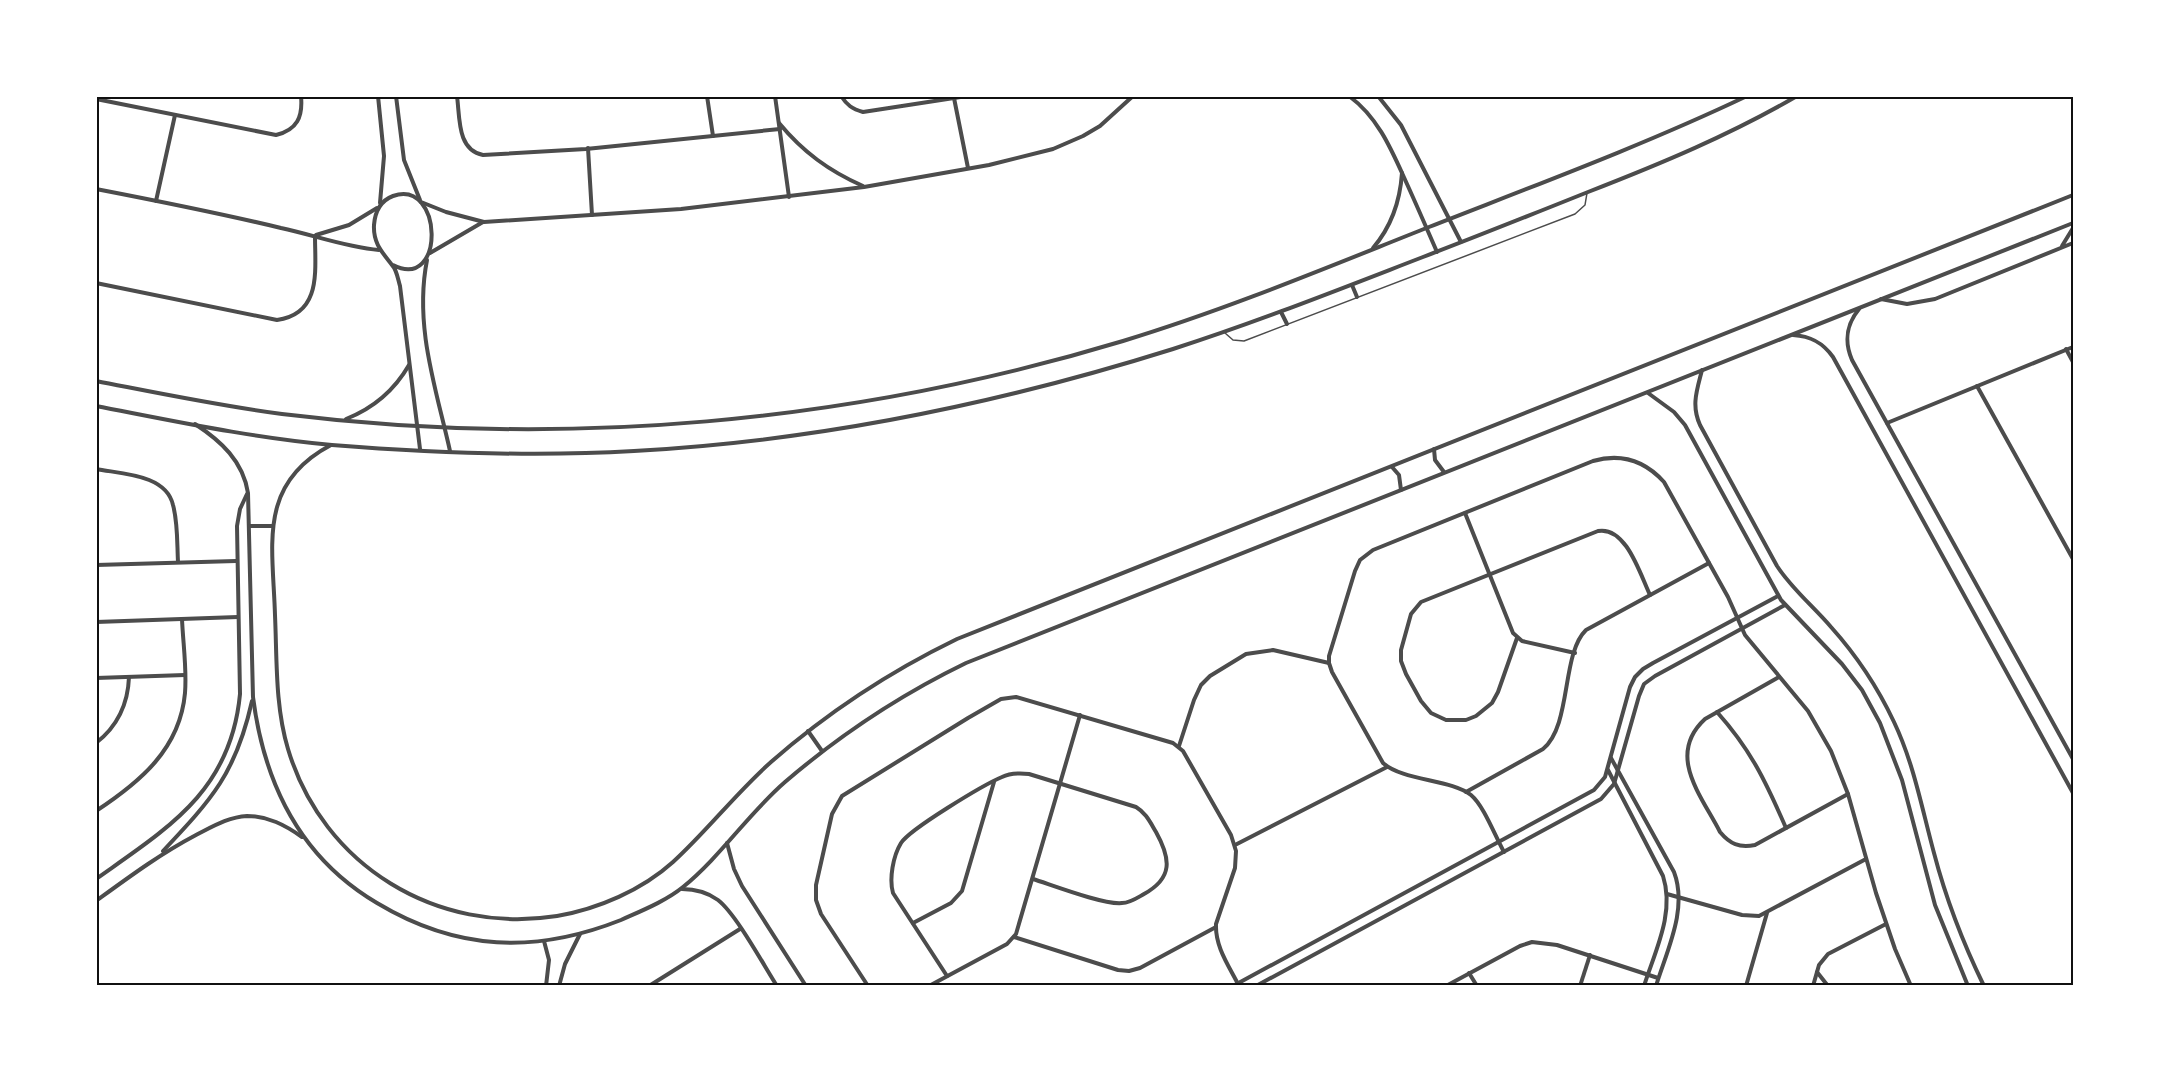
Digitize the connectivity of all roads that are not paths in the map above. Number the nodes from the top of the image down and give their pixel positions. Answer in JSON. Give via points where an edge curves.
{"nodes":[{"id":1,"x":301,"y":96,"type":"edge"},
{"id":2,"x":378,"y":96,"type":"edge"},
{"id":3,"x":396,"y":96,"type":"edge"},
{"id":4,"x":457,"y":96,"type":"edge"},
{"id":5,"x":707,"y":96,"type":"edge"},
{"id":6,"x":775,"y":96,"type":"edge"},
{"id":7,"x":841,"y":96,"type":"edge"},
{"id":8,"x":966,"y":96,"type":"edge"},
{"id":9,"x":1132,"y":96,"type":"edge"},
{"id":10,"x":1349,"y":96,"type":"edge"},
{"id":11,"x":1378,"y":96,"type":"edge"},
{"id":12,"x":1747,"y":96,"type":"edge"},
{"id":13,"x":1797,"y":96,"type":"edge"},
{"id":14,"x":954,"y":98,"type":"junction"},
{"id":15,"x":96,"y":99,"type":"edge"},
{"id":16,"x":175,"y":115,"type":"junction"},
{"id":17,"x":779,"y":123,"type":"junction"},
{"id":18,"x":780,"y":129,"type":"junction"},
{"id":19,"x":713,"y":136,"type":"junction"},
{"id":20,"x":588,"y":148,"type":"junction"},
{"id":21,"x":968,"y":168,"type":"junction"},
{"id":22,"x":1402,"y":172,"type":"junction"},
{"id":23,"x":864,"y":187,"type":"junction"},
{"id":24,"x":96,"y":189,"type":"edge"},
{"id":25,"x":1587,"y":192,"type":"junction"},
{"id":26,"x":2073,"y":195,"type":"edge"},
{"id":27,"x":789,"y":197,"type":"junction"},
{"id":28,"x":156,"y":201,"type":"junction"},
{"id":29,"x":421,"y":201,"type":"junction"},
{"id":30,"x":379,"y":206,"type":"junction"},
{"id":31,"x":592,"y":215,"type":"junction"},
{"id":32,"x":1449,"y":219,"type":"junction"},
{"id":33,"x":484,"y":222,"type":"junction"},
{"id":34,"x":2073,"y":223,"type":"edge"},
{"id":35,"x":1427,"y":228,"type":"junction"},
{"id":36,"x":2073,"y":228,"type":"edge"},
{"id":37,"x":315,"y":236,"type":"junction"},
{"id":38,"x":1461,"y":242,"type":"junction"},
{"id":39,"x":2073,"y":243,"type":"edge"},
{"id":40,"x":2061,"y":247,"type":"junction"},
{"id":41,"x":380,"y":250,"type":"junction"},
{"id":42,"x":1371,"y":250,"type":"junction"},
{"id":43,"x":1437,"y":252,"type":"junction"},
{"id":44,"x":428,"y":255,"type":"junction"},
{"id":45,"x":393,"y":266,"type":"junction"},
{"id":46,"x":96,"y":283,"type":"edge"},
{"id":47,"x":1352,"y":285,"type":"junction"},
{"id":48,"x":1357,"y":297,"type":"junction"},
{"id":49,"x":1880,"y":299,"type":"junction"},
{"id":50,"x":1861,"y":307,"type":"junction"},
{"id":51,"x":1281,"y":312,"type":"junction"},
{"id":52,"x":1287,"y":324,"type":"junction"},
{"id":53,"x":1225,"y":332,"type":"junction"},
{"id":54,"x":1792,"y":334,"type":"junction"},
{"id":55,"x":2073,"y":347,"type":"edge"},
{"id":56,"x":2066,"y":349,"type":"junction"},
{"id":57,"x":2073,"y":362,"type":"edge"},
{"id":58,"x":410,"y":364,"type":"junction"},
{"id":59,"x":1702,"y":370,"type":"junction"},
{"id":60,"x":96,"y":381,"type":"edge"},
{"id":61,"x":1977,"y":386,"type":"junction"},
{"id":62,"x":1647,"y":392,"type":"junction"},
{"id":63,"x":96,"y":406,"type":"edge"},
{"id":64,"x":343,"y":420,"type":"junction"},
{"id":65,"x":1887,"y":423,"type":"junction"},
{"id":66,"x":195,"y":424,"type":"junction"},
{"id":67,"x":417,"y":425,"type":"junction"},
{"id":68,"x":444,"y":428,"type":"junction"},
{"id":69,"x":330,"y":445,"type":"junction"},
{"id":70,"x":1434,"y":449,"type":"junction"},
{"id":71,"x":420,"y":450,"type":"junction"},
{"id":72,"x":450,"y":451,"type":"junction"},
{"id":73,"x":1392,"y":467,"type":"junction"},
{"id":74,"x":96,"y":469,"type":"edge"},
{"id":75,"x":1444,"y":472,"type":"junction"},
{"id":76,"x":1401,"y":490,"type":"junction"},
{"id":77,"x":248,"y":493,"type":"junction"},
{"id":78,"x":1465,"y":513,"type":"junction"},
{"id":79,"x":249,"y":526,"type":"junction"},
{"id":80,"x":273,"y":526,"type":"junction"},
{"id":81,"x":2073,"y":559,"type":"edge"},
{"id":82,"x":237,"y":561,"type":"junction"},
{"id":83,"x":178,"y":562,"type":"junction"},
{"id":84,"x":1709,"y":563,"type":"junction"},
{"id":85,"x":96,"y":565,"type":"edge"},
{"id":86,"x":1489,"y":574,"type":"junction"},
{"id":87,"x":1650,"y":595,"type":"junction"},
{"id":88,"x":1778,"y":596,"type":"junction"},
{"id":89,"x":1785,"y":605,"type":"junction"},
{"id":90,"x":238,"y":617,"type":"junction"},
{"id":91,"x":1737,"y":618,"type":"junction"},
{"id":92,"x":182,"y":619,"type":"junction"},
{"id":93,"x":96,"y":622,"type":"edge"},
{"id":94,"x":1741,"y":628,"type":"junction"},
{"id":95,"x":1517,"y":638,"type":"junction"},
{"id":96,"x":1575,"y":653,"type":"junction"},
{"id":97,"x":1329,"y":663,"type":"junction"},
{"id":98,"x":185,"y":675,"type":"junction"},
{"id":99,"x":129,"y":677,"type":"junction"},
{"id":100,"x":1779,"y":677,"type":"junction"},
{"id":101,"x":96,"y":678,"type":"edge"},
{"id":102,"x":253,"y":697,"type":"junction"},
{"id":103,"x":1717,"y":712,"type":"junction"},
{"id":104,"x":1080,"y":715,"type":"junction"},
{"id":105,"x":808,"y":731,"type":"junction"},
{"id":106,"x":96,"y":742,"type":"edge"},
{"id":107,"x":1179,"y":747,"type":"junction"},
{"id":108,"x":822,"y":751,"type":"junction"},
{"id":109,"x":1611,"y":756,"type":"junction"},
{"id":110,"x":2073,"y":759,"type":"edge"},
{"id":111,"x":1387,"y":766,"type":"junction"},
{"id":112,"x":1607,"y":769,"type":"junction"},
{"id":113,"x":1619,"y":772,"type":"junction"},
{"id":114,"x":994,"y":781,"type":"junction"},
{"id":115,"x":1060,"y":783,"type":"junction"},
{"id":116,"x":1614,"y":784,"type":"junction"},
{"id":117,"x":1466,"y":792,"type":"junction"},
{"id":118,"x":2073,"y":793,"type":"edge"},
{"id":119,"x":1848,"y":794,"type":"junction"},
{"id":120,"x":96,"y":810,"type":"edge"},
{"id":121,"x":1786,"y":828,"type":"junction"},
{"id":122,"x":305,"y":839,"type":"junction"},
{"id":123,"x":727,"y":842,"type":"junction"},
{"id":124,"x":1499,"y":842,"type":"junction"},
{"id":125,"x":1235,"y":845,"type":"junction"},
{"id":126,"x":1504,"y":852,"type":"junction"},
{"id":127,"x":161,"y":854,"type":"junction"},
{"id":128,"x":1866,"y":859,"type":"junction"},
{"id":129,"x":96,"y":878,"type":"edge"},
{"id":130,"x":1033,"y":879,"type":"junction"},
{"id":131,"x":681,"y":889,"type":"junction"},
{"id":132,"x":1667,"y":894,"type":"junction"},
{"id":133,"x":1679,"y":897,"type":"junction"},
{"id":134,"x":96,"y":901,"type":"edge"},
{"id":135,"x":1767,"y":913,"type":"junction"},
{"id":136,"x":913,"y":923,"type":"junction"},
{"id":137,"x":1886,"y":924,"type":"junction"},
{"id":138,"x":1216,"y":927,"type":"junction"},
{"id":139,"x":740,"y":929,"type":"junction"},
{"id":140,"x":580,"y":934,"type":"junction"},
{"id":141,"x":1014,"y":937,"type":"junction"},
{"id":142,"x":544,"y":941,"type":"junction"},
{"id":143,"x":1590,"y":955,"type":"junction"},
{"id":144,"x":1817,"y":972,"type":"junction"},
{"id":145,"x":1470,"y":973,"type":"junction"},
{"id":146,"x":1648,"y":974,"type":"junction"},
{"id":147,"x":947,"y":976,"type":"junction"},
{"id":148,"x":1658,"y":978,"type":"junction"},
{"id":149,"x":1237,"y":985,"type":"edge"},
{"id":150,"x":546,"y":986,"type":"edge"},
{"id":151,"x":559,"y":986,"type":"edge"},
{"id":152,"x":649,"y":986,"type":"edge"},
{"id":153,"x":777,"y":986,"type":"edge"},
{"id":154,"x":806,"y":986,"type":"edge"},
{"id":155,"x":868,"y":986,"type":"edge"},
{"id":156,"x":929,"y":986,"type":"edge"},
{"id":157,"x":1256,"y":986,"type":"edge"},
{"id":158,"x":1446,"y":986,"type":"edge"},
{"id":159,"x":1477,"y":986,"type":"edge"},
{"id":160,"x":1580,"y":986,"type":"edge"},
{"id":161,"x":1644,"y":986,"type":"edge"},
{"id":162,"x":1656,"y":986,"type":"edge"},
{"id":163,"x":1746,"y":986,"type":"edge"},
{"id":164,"x":1813,"y":986,"type":"edge"},
{"id":165,"x":1828,"y":986,"type":"edge"},
{"id":166,"x":1911,"y":986,"type":"edge"},
{"id":167,"x":1968,"y":986,"type":"edge"},
{"id":168,"x":1984,"y":986,"type":"edge"}],
"edges":[{"from":1,"to":16,"type":"street","via":[[302,109],[294,127],[276,135]]},
{"from":2,"to":30,"type":"street","via":[[384,156]]},
{"from":3,"to":29,"type":"street","via":[[404,160]]},
{"from":4,"to":20,"type":"street","via":[[463,140],[477,154]]},
{"from":5,"to":19,"type":"street"},
{"from":6,"to":17,"type":"street"},
{"from":7,"to":14,"type":"street","via":[[854,110],[863,112]]},
{"from":8,"to":14,"type":"street"},
{"from":9,"to":21,"type":"street","via":[[1100,126],[1066,144],[1022,158]]},
{"from":10,"to":22,"type":"street","via":[[1382,132]]},
{"from":11,"to":32,"type":"street","via":[[1401,125]]},
{"from":12,"to":32,"type":"street","via":[[1664,134]]},
{"from":13,"to":25,"type":"street","via":[[1700,147]]},
{"from":14,"to":21,"type":"street"},
{"from":15,"to":16,"type":"street"},
{"from":16,"to":28,"type":"street"},
{"from":17,"to":18,"type":"street"},
{"from":17,"to":23,"type":"street","via":[[826,167]]},
{"from":18,"to":19,"type":"street"},
{"from":18,"to":27,"type":"street"},
{"from":19,"to":20,"type":"street"},
{"from":20,"to":31,"type":"street"},
{"from":21,"to":23,"type":"street"},
{"from":22,"to":35,"type":"street"},
{"from":22,"to":42,"type":"street","via":[[1394,215]]},
{"from":23,"to":27,"type":"street"},
{"from":24,"to":28,"type":"street"},
{"from":25,"to":38,"type":"street"},
{"from":25,"to":48,"type":"lane","via":[[1585,205],[1575,214]]},
{"from":26,"to":70,"type":"street"},
{"from":27,"to":31,"type":"street"},
{"from":28,"to":37,"type":"street"},
{"from":29,"to":30,"type":"street","via":[[401,194]]},
{"from":29,"to":33,"type":"street"},
{"from":29,"to":44,"type":"street","via":[[431,227]]},
{"from":30,"to":37,"type":"street","via":[[349,225]]},
{"from":30,"to":41,"type":"street","via":[[374,229]]},
{"from":31,"to":33,"type":"street"},
{"from":32,"to":35,"type":"street"},
{"from":32,"to":38,"type":"street"},
{"from":33,"to":44,"type":"street"},
{"from":34,"to":49,"type":"street"},
{"from":35,"to":42,"type":"street"},
{"from":35,"to":43,"type":"street"},
{"from":36,"to":40,"type":"street"},
{"from":37,"to":41,"type":"street","via":[[347,246]]},
{"from":37,"to":46,"type":"street","via":[[313,291],[299,313],[288,318],[277,320]]},
{"from":38,"to":43,"type":"street"},
{"from":39,"to":40,"type":"street"},
{"from":40,"to":49,"type":"street","via":[[1928,301],[1908,304]]},
{"from":41,"to":45,"type":"street"},
{"from":42,"to":68,"type":"street","via":[[1232,304],[1122,341],[921,390],[807,410],[660,426]]},
{"from":43,"to":47,"type":"street"},
{"from":44,"to":45,"type":"street","via":[[413,269]]},
{"from":44,"to":68,"type":"street","via":[[423,289],[424,335]]},
{"from":45,"to":58,"type":"street","via":[[402,297]]},
{"from":47,"to":48,"type":"street"},
{"from":47,"to":51,"type":"street"},
{"from":48,"to":52,"type":"lane"},
{"from":49,"to":50,"type":"street"},
{"from":50,"to":54,"type":"street"},
{"from":50,"to":65,"type":"street","via":[[1848,327],[1848,350]]},
{"from":51,"to":52,"type":"street"},
{"from":51,"to":53,"type":"street"},
{"from":52,"to":53,"type":"lane","via":[[1244,341],[1233,340]]},
{"from":53,"to":72,"type":"street","via":[[982,402],[830,430],[632,452]]},
{"from":54,"to":59,"type":"street"},
{"from":54,"to":118,"type":"street","via":[[1820,343],[1833,357]]},
{"from":55,"to":56,"type":"street"},
{"from":56,"to":57,"type":"street"},
{"from":56,"to":61,"type":"street"},
{"from":58,"to":64,"type":"street","via":[[382,399]]},
{"from":58,"to":67,"type":"street"},
{"from":59,"to":62,"type":"street"},
{"from":59,"to":168,"type":"street","via":[[1694,402],[1700,425],[1777,566],[1857,660],[1895,724],[1915,776],[1952,911]]},
{"from":60,"to":64,"type":"street","via":[[226,406]]},
{"from":61,"to":65,"type":"street"},
{"from":61,"to":81,"type":"street"},
{"from":62,"to":75,"type":"street"},
{"from":62,"to":88,"type":"street","via":[[1685,425]]},
{"from":63,"to":66,"type":"street"},
{"from":64,"to":67,"type":"street"},
{"from":65,"to":110,"type":"street"},
{"from":66,"to":69,"type":"street"},
{"from":66,"to":77,"type":"street","via":[[236,460]]},
{"from":67,"to":68,"type":"street"},
{"from":67,"to":71,"type":"street"},
{"from":68,"to":72,"type":"street"},
{"from":69,"to":71,"type":"street"},
{"from":69,"to":80,"type":"street","via":[[299,466],[287,481]]},
{"from":70,"to":73,"type":"street"},
{"from":70,"to":75,"type":"street","via":[[1435,460]]},
{"from":71,"to":72,"type":"street"},
{"from":73,"to":76,"type":"street","via":[[1399,475]]},
{"from":73,"to":105,"type":"street","via":[[976,630],[881,680]]},
{"from":74,"to":83,"type":"street","via":[[145,479],[167,492],[174,506]]},
{"from":75,"to":76,"type":"street"},
{"from":76,"to":108,"type":"street","via":[[984,655],[900,698]]},
{"from":77,"to":79,"type":"street"},
{"from":77,"to":82,"type":"street","via":[[238,517]]},
{"from":78,"to":84,"type":"street","via":[[1593,461],[1632,460],[1655,472],[1664,482]]},
{"from":78,"to":86,"type":"street"},
{"from":78,"to":97,"type":"street","via":[[1373,550],[1360,560]]},
{"from":79,"to":80,"type":"street"},
{"from":79,"to":102,"type":"street"},
{"from":80,"to":105,"type":"street","via":[[279,696],[284,731],[297,773],[308,797],[344,846],[392,885],[419,899],[478,917],[533,919],[586,909],[612,899],[643,884],[672,863],[749,782]]},
{"from":82,"to":83,"type":"street"},
{"from":82,"to":90,"type":"street"},
{"from":83,"to":85,"type":"street"},
{"from":84,"to":87,"type":"street"},
{"from":84,"to":91,"type":"street"},
{"from":86,"to":87,"type":"street","via":[[1602,530],[1611,531],[1623,541]]},
{"from":86,"to":95,"type":"street"},
{"from":86,"to":95,"type":"street","via":[[1426,599],[1416,607],[1401,650],[1403,668],[1431,713],[1446,720],[1466,720],[1492,703]]},
{"from":87,"to":96,"type":"street","via":[[1586,630]]},
{"from":88,"to":89,"type":"street"},
{"from":88,"to":91,"type":"street"},
{"from":89,"to":94,"type":"street"},
{"from":89,"to":167,"type":"street","via":[[1842,663],[1880,723],[1902,780],[1935,905]]},
{"from":90,"to":92,"type":"street"},
{"from":90,"to":129,"type":"street","via":[[238,709],[231,740],[217,770],[178,818]]},
{"from":91,"to":94,"type":"street"},
{"from":91,"to":109,"type":"street","via":[[1635,677]]},
{"from":92,"to":93,"type":"street"},
{"from":92,"to":98,"type":"street"},
{"from":94,"to":100,"type":"street"},
{"from":94,"to":113,"type":"street","via":[[1644,684]]},
{"from":95,"to":96,"type":"street"},
{"from":96,"to":117,"type":"street","via":[[1552,741]]},
{"from":97,"to":107,"type":"street","via":[[1273,650],[1246,654],[1201,685]]},
{"from":97,"to":111,"type":"street"},
{"from":98,"to":99,"type":"street"},
{"from":98,"to":120,"type":"street","via":[[183,708],[165,750],[139,780]]},
{"from":99,"to":101,"type":"street"},
{"from":99,"to":106,"type":"street","via":[[121,715]]},
{"from":100,"to":103,"type":"street"},
{"from":100,"to":119,"type":"street","via":[[1820,731]]},
{"from":102,"to":122,"type":"street","via":[[268,766],[288,813]]},
{"from":102,"to":127,"type":"street","via":[[240,745],[224,780]]},
{"from":103,"to":121,"type":"street","via":[[1757,765]]},
{"from":103,"to":121,"type":"street","via":[[1696,727],[1686,749],[1686,761],[1720,832],[1735,845],[1748,847]]},
{"from":104,"to":107,"type":"street"},
{"from":104,"to":115,"type":"street"},
{"from":104,"to":155,"type":"street","via":[[1024,698],[1001,699],[875,773],[838,801],[816,885],[816,900]]},
{"from":105,"to":108,"type":"street"},
{"from":107,"to":125,"type":"street"},
{"from":108,"to":123,"type":"street","via":[[763,803]]},
{"from":109,"to":112,"type":"street"},
{"from":109,"to":113,"type":"street"},
{"from":111,"to":117,"type":"street"},
{"from":111,"to":125,"type":"street"},
{"from":112,"to":116,"type":"street"},
{"from":112,"to":124,"type":"street","via":[[1603,782],[1594,790]]},
{"from":113,"to":116,"type":"street"},
{"from":113,"to":133,"type":"street","via":[[1674,872]]},
{"from":114,"to":115,"type":"street","via":[[1023,773]]},
{"from":114,"to":136,"type":"street","via":[[962,891],[951,903]]},
{"from":114,"to":136,"type":"street","via":[[909,834],[899,847],[892,889]]},
{"from":115,"to":130,"type":"street"},
{"from":115,"to":130,"type":"street","via":[[1141,810],[1166,852],[1166,871],[1158,885],[1121,904]]},
{"from":116,"to":126,"type":"street","via":[[1601,799]]},
{"from":116,"to":132,"type":"street","via":[[1663,876]]},
{"from":117,"to":124,"type":"street","via":[[1478,804]]},
{"from":119,"to":121,"type":"street"},
{"from":119,"to":128,"type":"street"},
{"from":122,"to":127,"type":"street","via":[[278,822],[246,816],[218,824]]},
{"from":122,"to":142,"type":"street","via":[[357,891],[414,922],[438,932],[483,941]]},
{"from":123,"to":131,"type":"street"},
{"from":123,"to":154,"type":"street","via":[[742,886]]},
{"from":124,"to":126,"type":"street"},
{"from":124,"to":149,"type":"street"},
{"from":125,"to":138,"type":"street","via":[[1234,868]]},
{"from":126,"to":157,"type":"street"},
{"from":127,"to":134,"type":"street"},
{"from":128,"to":135,"type":"street"},
{"from":128,"to":137,"type":"street"},
{"from":130,"to":141,"type":"street"},
{"from":131,"to":139,"type":"street","via":[[699,891],[716,899]]},
{"from":131,"to":140,"type":"street","via":[[632,915]]},
{"from":132,"to":133,"type":"street"},
{"from":132,"to":146,"type":"street","via":[[1665,919]]},
{"from":133,"to":135,"type":"street","via":[[1750,916]]},
{"from":133,"to":148,"type":"street"},
{"from":135,"to":163,"type":"street"},
{"from":136,"to":147,"type":"street"},
{"from":137,"to":144,"type":"street","via":[[1834,950],[1823,959]]},
{"from":137,"to":166,"type":"street"},
{"from":138,"to":141,"type":"street","via":[[1129,971]]},
{"from":138,"to":149,"type":"street","via":[[1220,948]]},
{"from":139,"to":152,"type":"street"},
{"from":139,"to":153,"type":"street"},
{"from":140,"to":142,"type":"street"},
{"from":140,"to":151,"type":"street"},
{"from":141,"to":147,"type":"street"},
{"from":142,"to":150,"type":"street","via":[[549,960]]},
{"from":143,"to":145,"type":"street","via":[[1532,942]]},
{"from":143,"to":146,"type":"street"},
{"from":143,"to":160,"type":"street"},
{"from":144,"to":164,"type":"street"},
{"from":144,"to":165,"type":"street"},
{"from":145,"to":158,"type":"street"},
{"from":145,"to":159,"type":"street"},
{"from":146,"to":148,"type":"street"},
{"from":146,"to":161,"type":"street"},
{"from":147,"to":156,"type":"street"},
{"from":148,"to":162,"type":"street"}]}
